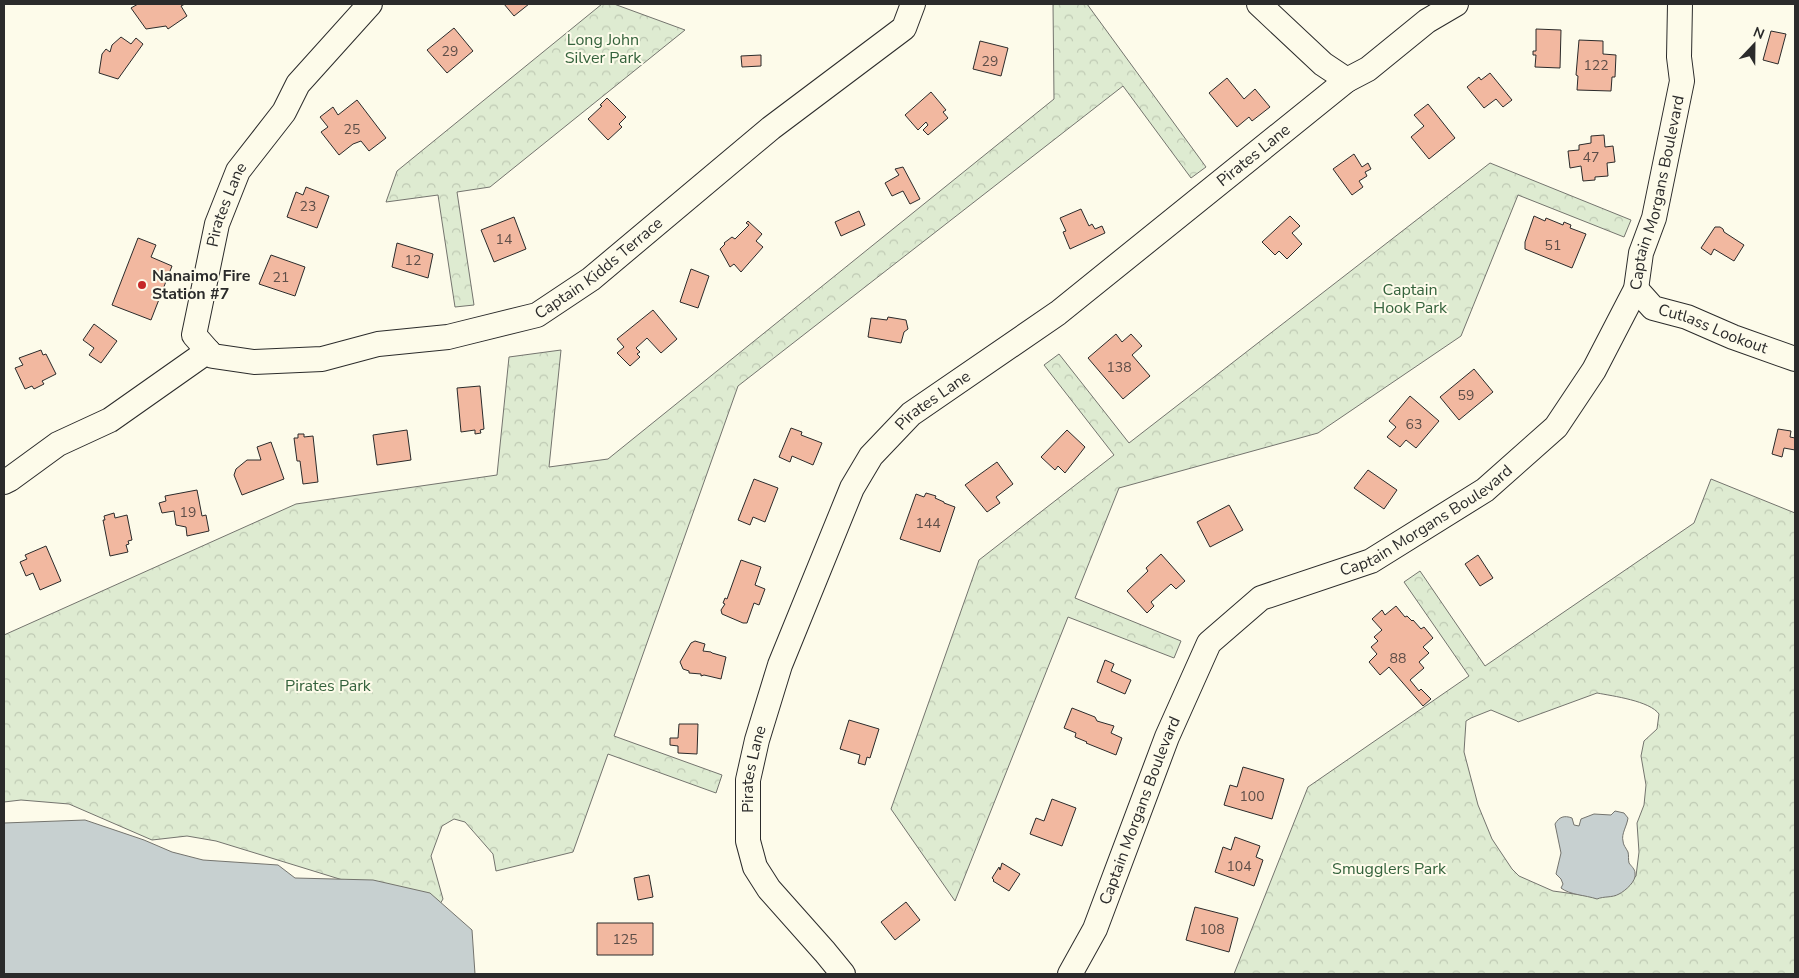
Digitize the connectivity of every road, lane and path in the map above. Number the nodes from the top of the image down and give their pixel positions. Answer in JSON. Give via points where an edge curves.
{"nodes":[{"id":1,"x":370,"y":4,"type":"edge"},
{"id":2,"x":913,"y":4,"type":"edge"},
{"id":3,"x":1259,"y":4,"type":"edge"},
{"id":4,"x":1456,"y":4,"type":"edge"},
{"id":5,"x":1680,"y":4,"type":"edge"},
{"id":6,"x":1347,"y":80,"type":"junction"},
{"id":7,"x":1636,"y":289,"type":"junction"},
{"id":8,"x":208,"y":351,"type":"junction"},
{"id":9,"x":1795,"y":359,"type":"edge"},
{"id":10,"x":4,"y":482,"type":"edge"},
{"id":11,"x":843,"y":974,"type":"edge"},
{"id":12,"x":1070,"y":974,"type":"edge"}],
"edges":[{"from":1,"to":8,"type":"street","name":"Pirates Lane","via":[[298,84],[284,112],[238,171],[217,224],[194,336]]},
{"from":2,"to":8,"type":"street","name":"Captain Kidds Terrace","via":[[904,28],[771,128],[591,279],[537,315],[448,337],[378,344],[322,358],[254,362],[212,356]]},
{"from":3,"to":6,"type":"street","via":[[1323,64]]},
{"from":4,"to":6,"type":"street","name":"Pirates Lane","via":[[1427,21],[1368,69]]},
{"from":5,"to":7,"type":"street","name":"Captain Morgans Boulevard","via":[[1682,81],[1654,218],[1641,253]]},
{"from":6,"to":11,"type":"street","name":"Pirates Lane","via":[[1058,314],[911,414],[871,456],[852,488],[780,665],[748,780],[748,841],[754,867],[769,889]]},
{"from":7,"to":9,"type":"street","name":"Cutlass Lookout","via":[[1653,308]]},
{"from":7,"to":12,"type":"street","name":"Captain Morgans Boulevard","via":[[1594,370],[1556,427],[1485,490],[1371,561],[1261,598],[1209,643],[1166,737],[1095,929]]},
{"from":8,"to":10,"type":"street","via":[[110,420],[58,444]]}]}
